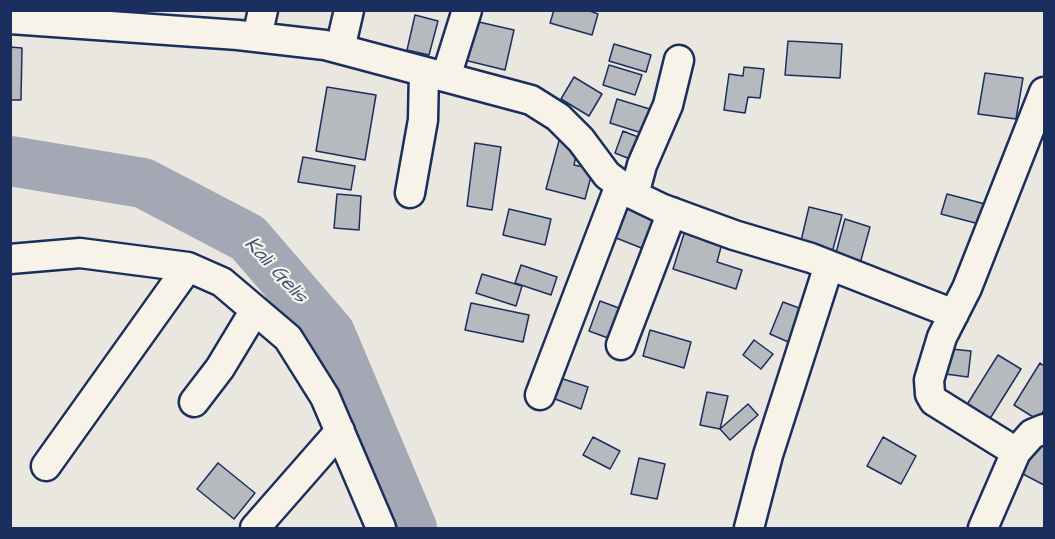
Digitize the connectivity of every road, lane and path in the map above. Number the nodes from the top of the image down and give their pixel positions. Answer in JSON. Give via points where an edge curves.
{"nodes":[{"id":1,"x":349,"y":10,"type":"edge"},
{"id":2,"x":467,"y":10,"type":"edge"},
{"id":3,"x":21,"y":16,"type":"edge"},
{"id":4,"x":122,"y":19,"type":"edge"},
{"id":5,"x":260,"y":24,"type":"edge"},
{"id":6,"x":340,"y":49,"type":"junction"},
{"id":7,"x":679,"y":60,"type":"dead end"},
{"id":8,"x":435,"y":74,"type":"junction"},
{"id":9,"x":1044,"y":92,"type":"edge"},
{"id":10,"x":627,"y":190,"type":"junction"},
{"id":11,"x":410,"y":193,"type":"dead end"},
{"id":12,"x":672,"y":212,"type":"junction"},
{"id":13,"x":10,"y":259,"type":"edge"},
{"id":14,"x":829,"y":265,"type":"junction"},
{"id":15,"x":188,"y":267,"type":"junction"},
{"id":16,"x":255,"y":310,"type":"junction"},
{"id":17,"x":954,"y":314,"type":"junction"},
{"id":18,"x":621,"y":345,"type":"dead end"},
{"id":19,"x":540,"y":395,"type":"dead end"},
{"id":20,"x":195,"y":402,"type":"dead end"},
{"id":21,"x":1044,"y":429,"type":"edge"},
{"id":22,"x":340,"y":431,"type":"junction"},
{"id":23,"x":1016,"y":452,"type":"junction"},
{"id":24,"x":46,"y":466,"type":"dead end"},
{"id":25,"x":255,"y":528,"type":"edge"},
{"id":26,"x":381,"y":528,"type":"edge"},
{"id":27,"x":749,"y":528,"type":"edge"},
{"id":28,"x":983,"y":528,"type":"edge"}],
"edges":[{"from":1,"to":6,"type":"street"},
{"from":2,"to":8,"type":"street"},
{"from":3,"to":4,"type":"street"},
{"from":4,"to":5,"type":"street"},
{"from":5,"to":6,"type":"street"},
{"from":6,"to":8,"type":"street"},
{"from":7,"to":10,"type":"street","via":[[668,105]]},
{"from":8,"to":10,"type":"street","via":[[531,100],[558,117],[607,175]]},
{"from":8,"to":11,"type":"street"},
{"from":9,"to":17,"type":"street","via":[[976,268]]},
{"from":10,"to":12,"type":"street"},
{"from":10,"to":19,"type":"street"},
{"from":12,"to":14,"type":"street"},
{"from":12,"to":18,"type":"street"},
{"from":13,"to":15,"type":"street","via":[[80,253]]},
{"from":14,"to":17,"type":"street"},
{"from":14,"to":27,"type":"street","via":[[768,454]]},
{"from":15,"to":16,"type":"street","via":[[222,282]]},
{"from":15,"to":24,"type":"street"},
{"from":16,"to":20,"type":"street"},
{"from":16,"to":22,"type":"street","via":[[288,338],[325,397]]},
{"from":17,"to":23,"type":"street","via":[[942,337],[929,380],[930,394],[946,410]]},
{"from":21,"to":23,"type":"street","via":[[1032,434]]},
{"from":22,"to":25,"type":"street"},
{"from":22,"to":26,"type":"street"},
{"from":23,"to":28,"type":"street"}]}
